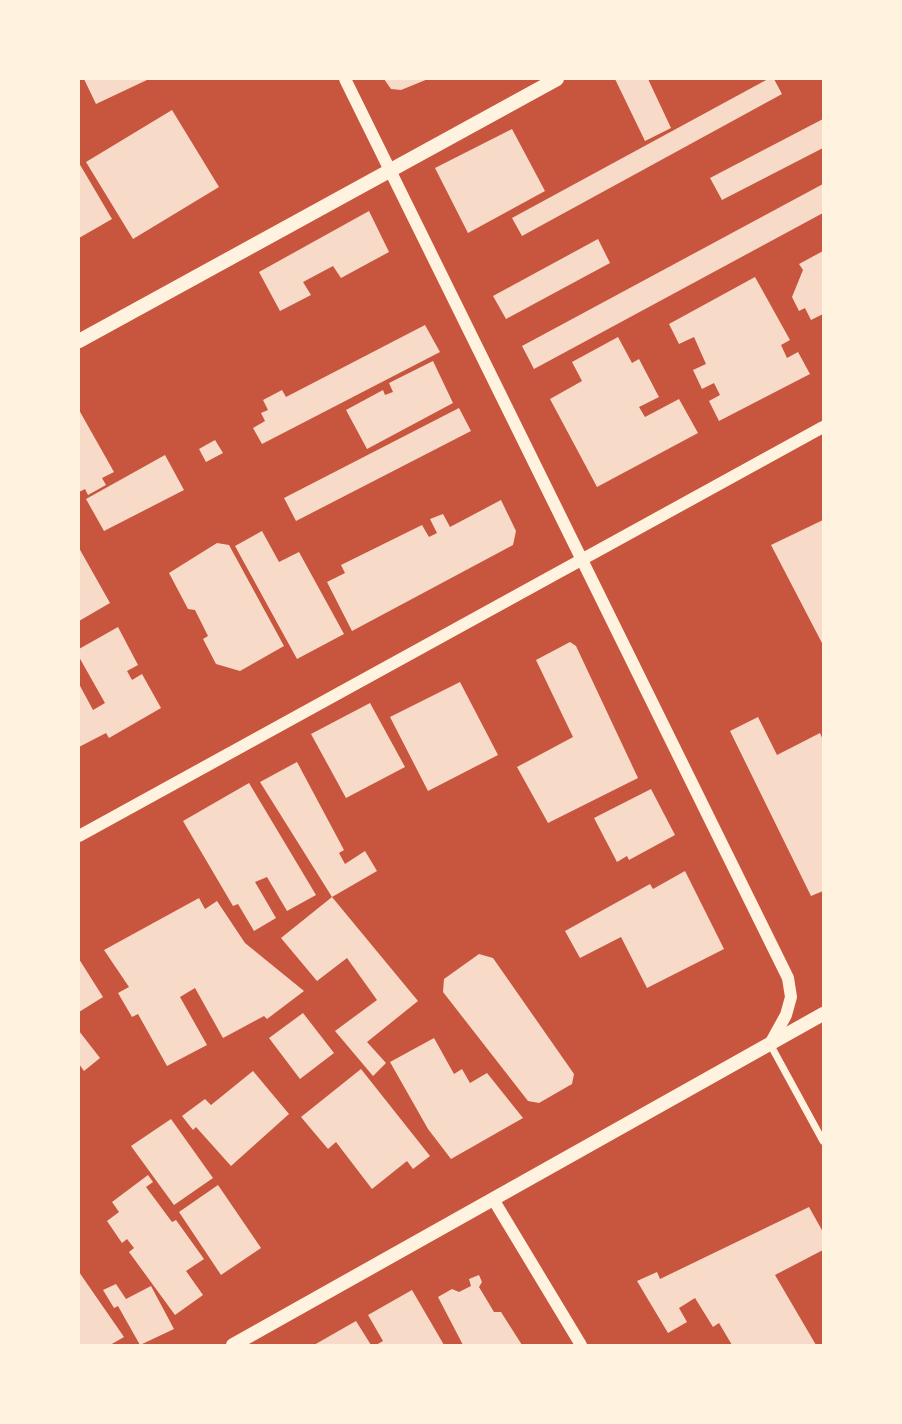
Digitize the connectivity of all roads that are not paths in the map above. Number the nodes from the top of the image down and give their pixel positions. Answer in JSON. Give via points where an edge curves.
{"nodes":[{"id":1,"x":345,"y":79,"type":"edge"},
{"id":2,"x":556,"y":79,"type":"edge"},
{"id":3,"x":390,"y":170,"type":"junction"},
{"id":4,"x":79,"y":341,"type":"edge"},
{"id":5,"x":823,"y":427,"type":"edge"},
{"id":6,"x":581,"y":557,"type":"junction"},
{"id":7,"x":79,"y":836,"type":"edge"},
{"id":8,"x":823,"y":1014,"type":"edge"},
{"id":9,"x":770,"y":1044,"type":"junction"},
{"id":10,"x":823,"y":1141,"type":"edge"},
{"id":11,"x":493,"y":1199,"type":"junction"},
{"id":12,"x":233,"y":1345,"type":"edge"},
{"id":13,"x":581,"y":1345,"type":"edge"}],
"edges":[{"from":1,"to":3,"type":"street"},
{"from":2,"to":3,"type":"main road"},
{"from":3,"to":4,"type":"main road"},
{"from":3,"to":6,"type":"street"},
{"from":5,"to":6,"type":"street"},
{"from":6,"to":7,"type":"street"},
{"from":6,"to":9,"type":"street","via":[[788,978],[791,997]]},
{"from":8,"to":9,"type":"main road"},
{"from":9,"to":10,"type":"street"},
{"from":9,"to":11,"type":"main road"},
{"from":11,"to":12,"type":"main road"},
{"from":11,"to":13,"type":"street"}]}
